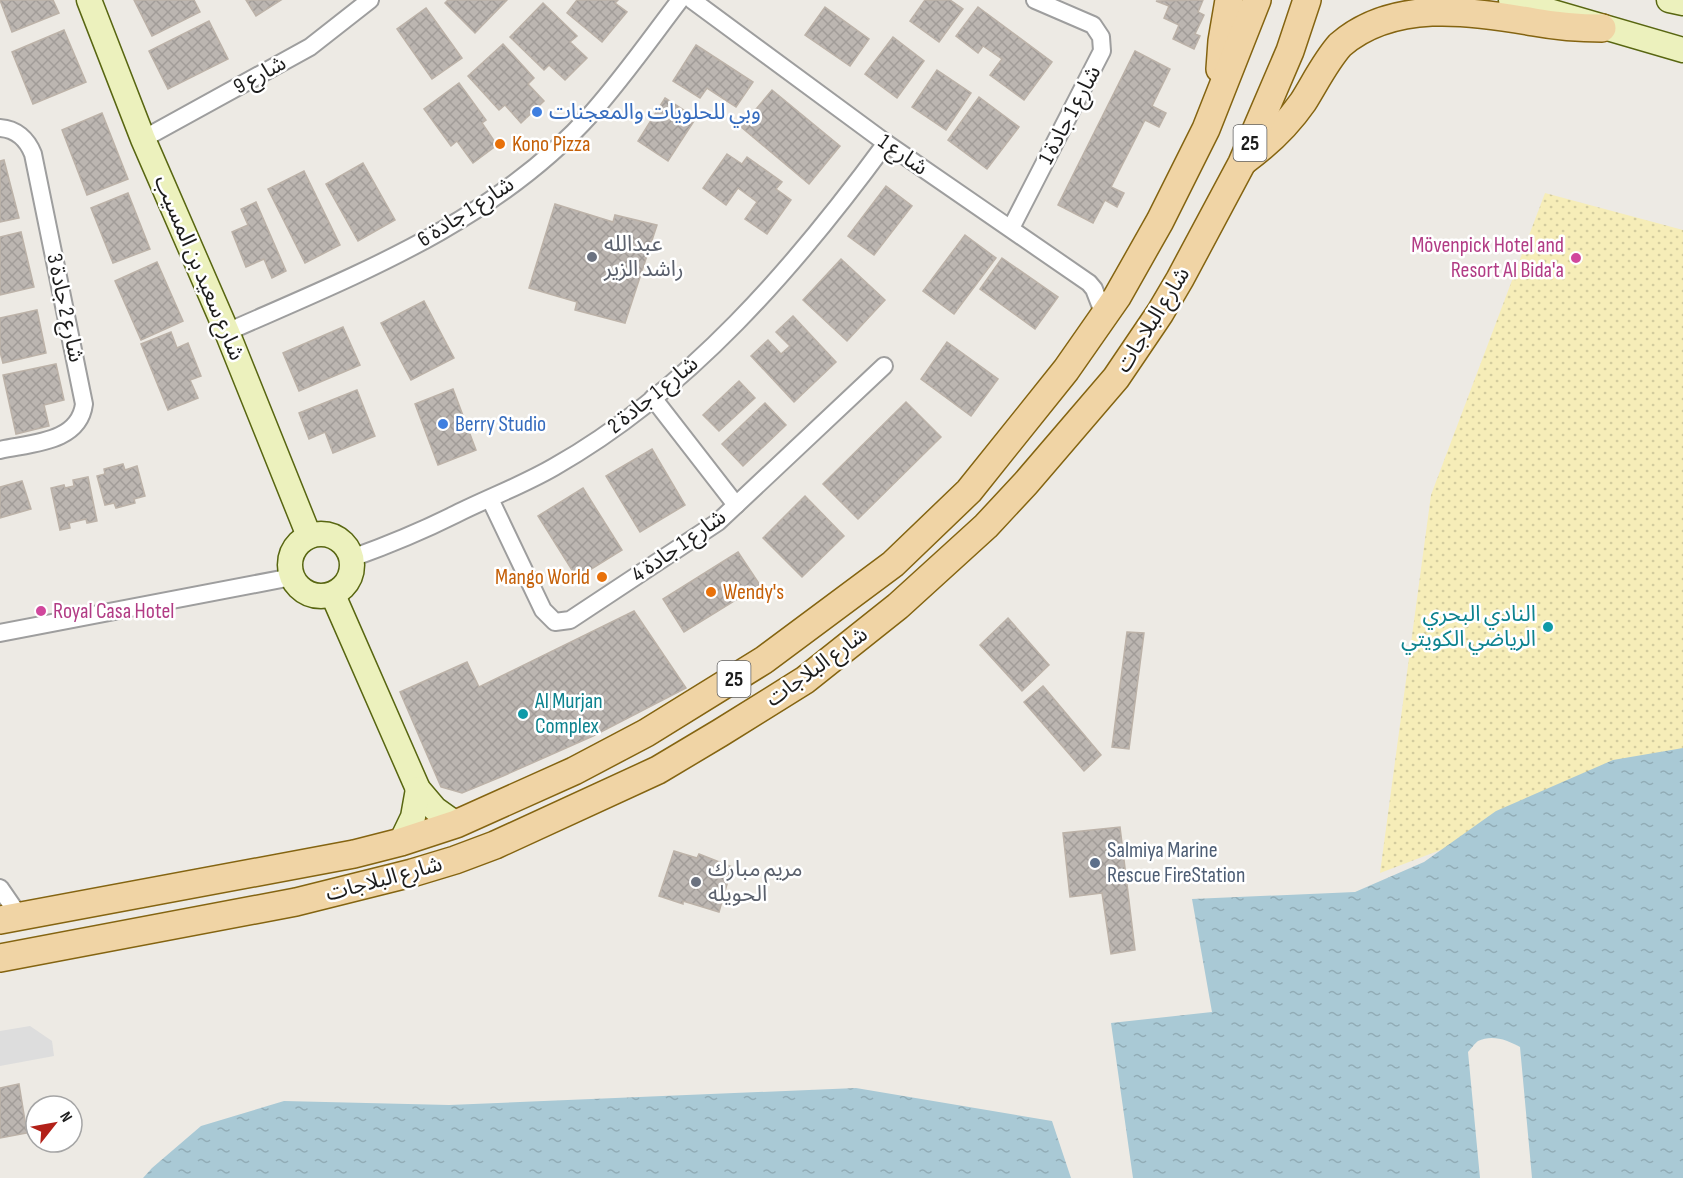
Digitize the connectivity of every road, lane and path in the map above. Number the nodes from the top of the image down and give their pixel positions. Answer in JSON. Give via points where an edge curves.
{"nodes":[{"id":1,"x":89,"y":0,"type":"edge"},
{"id":2,"x":370,"y":0,"type":"edge"},
{"id":3,"x":681,"y":0,"type":"edge"},
{"id":4,"x":692,"y":0,"type":"edge"},
{"id":5,"x":1035,"y":0,"type":"edge"},
{"id":6,"x":1229,"y":0,"type":"edge"},
{"id":7,"x":1257,"y":0,"type":"edge"},
{"id":8,"x":1307,"y":0,"type":"edge"},
{"id":9,"x":1511,"y":0,"type":"edge"},
{"id":10,"x":1669,"y":0,"type":"edge"},
{"id":11,"x":1683,"y":3,"type":"edge"},
{"id":12,"x":1602,"y":28,"type":"junction"},
{"id":13,"x":1683,"y":50,"type":"edge"},
{"id":14,"x":1222,"y":88,"type":"junction"},
{"id":15,"x":0,"y":128,"type":"edge"},
{"id":16,"x":143,"y":139,"type":"junction"},
{"id":17,"x":886,"y":143,"type":"junction"},
{"id":18,"x":1242,"y":163,"type":"junction"},
{"id":19,"x":1011,"y":228,"type":"junction"},
{"id":20,"x":1104,"y":315,"type":"junction"},
{"id":21,"x":227,"y":332,"type":"junction"},
{"id":22,"x":884,"y":366,"type":"dead end"},
{"id":23,"x":653,"y":398,"type":"junction"},
{"id":24,"x":0,"y":450,"type":"edge"},
{"id":25,"x":490,"y":499,"type":"junction"},
{"id":26,"x":736,"y":505,"type":"junction"},
{"id":27,"x":309,"y":536,"type":"junction"},
{"id":28,"x":352,"y":558,"type":"junction"},
{"id":29,"x":292,"y":577,"type":"junction"},
{"id":30,"x":333,"y":595,"type":"junction"},
{"id":31,"x":0,"y":633,"type":"edge"},
{"id":32,"x":418,"y":789,"type":"junction"},
{"id":33,"x":456,"y":824,"type":"junction"},
{"id":34,"x":401,"y":842,"type":"junction"},
{"id":35,"x":0,"y":888,"type":"edge"},
{"id":36,"x":10,"y":918,"type":"edge"},
{"id":37,"x":0,"y":958,"type":"edge"}],
"edges":[{"from":1,"to":16,"type":"street","name":"شارع سعيد بن المسيب"},
{"from":2,"to":16,"type":"street","name":"شارع 9","via":[[310,47]]},
{"from":3,"to":21,"type":"street","name":"شارع 1 جادة 6","via":[[591,114],[510,185],[451,226],[392,258]]},
{"from":4,"to":17,"type":"street","name":"شارع 1"},
{"from":5,"to":19,"type":"street","name":"شارع 1 جادة 1","via":[[1093,25],[1101,37],[1102,51]]},
{"from":6,"to":14,"type":"main road","via":[[1220,53]]},
{"from":7,"to":14,"type":"main road","name":"شارع البلاجات","number":"25"},
{"from":8,"to":18,"type":"main road","name":"شارع البلاجات","number":"25","via":[[1290,51]]},
{"from":9,"to":12,"type":"street"},
{"from":10,"to":11,"type":"street"},
{"from":12,"to":13,"type":"street"},
{"from":12,"to":18,"type":"main road","via":[[1559,26],[1438,6],[1390,12],[1365,24],[1343,42],[1289,120]]},
{"from":14,"to":20,"type":"main road","name":"شارع البلاجات","number":"25","via":[[1160,221]]},
{"from":15,"to":24,"type":"street","name":"شارع 2 جادة 3","via":[[21,136],[33,154],[84,404],[77,425],[65,434]]},
{"from":16,"to":21,"type":"street","name":"شارع سعيد بن المسيب"},
{"from":17,"to":19,"type":"street","name":"شارع 1"},
{"from":17,"to":23,"type":"street","name":"شارع 1 جادة 2","via":[[809,244],[755,304]]},
{"from":18,"to":37,"type":"main road","name":"شارع البلاجات","number":"25","via":[[1160,313],[1091,409],[1026,483],[943,567],[805,680],[658,770],[455,860],[296,902]]},
{"from":19,"to":20,"type":"street","name":"شارع 1","via":[[1089,283]]},
{"from":20,"to":33,"type":"main road","name":"شارع البلاجات","number":"25","via":[[1066,370],[969,491],[893,564],[764,660],[646,734]]},
{"from":21,"to":27,"type":"street","name":"شارع سعيد بن المسيب"},
{"from":22,"to":26,"type":"street","name":"شارع 1 جادة 4"},
{"from":23,"to":25,"type":"street","name":"شارع 1 جادة 2","via":[[554,468]]},
{"from":23,"to":26,"type":"street","name":"شارع 1 جادة 4"},
{"from":25,"to":26,"type":"street","name":"شارع 1 جادة 4","via":[[543,610],[555,622],[570,620],[707,530]]},
{"from":25,"to":28,"type":"street","name":"شارع 1 جادة 2","via":[[400,541]]},
{"from":27,"to":28,"type":"street","via":[[335,537],[343,542]]},
{"from":27,"to":29,"type":"street","via":[[292,553]]},
{"from":28,"to":30,"type":"street","via":[[351,576]]},
{"from":29,"to":30,"type":"street","via":[[309,594]]},
{"from":29,"to":31,"type":"street"},
{"from":30,"to":32,"type":"street"},
{"from":32,"to":33,"type":"street","via":[[435,809]]},
{"from":32,"to":34,"type":"street","via":[[413,817]]},
{"from":33,"to":34,"type":"main road","name":"شارع البلاجات","number":"25"},
{"from":34,"to":36,"type":"main road","name":"شارع البلاجات","number":"25"},
{"from":35,"to":36,"type":"street"}]}
